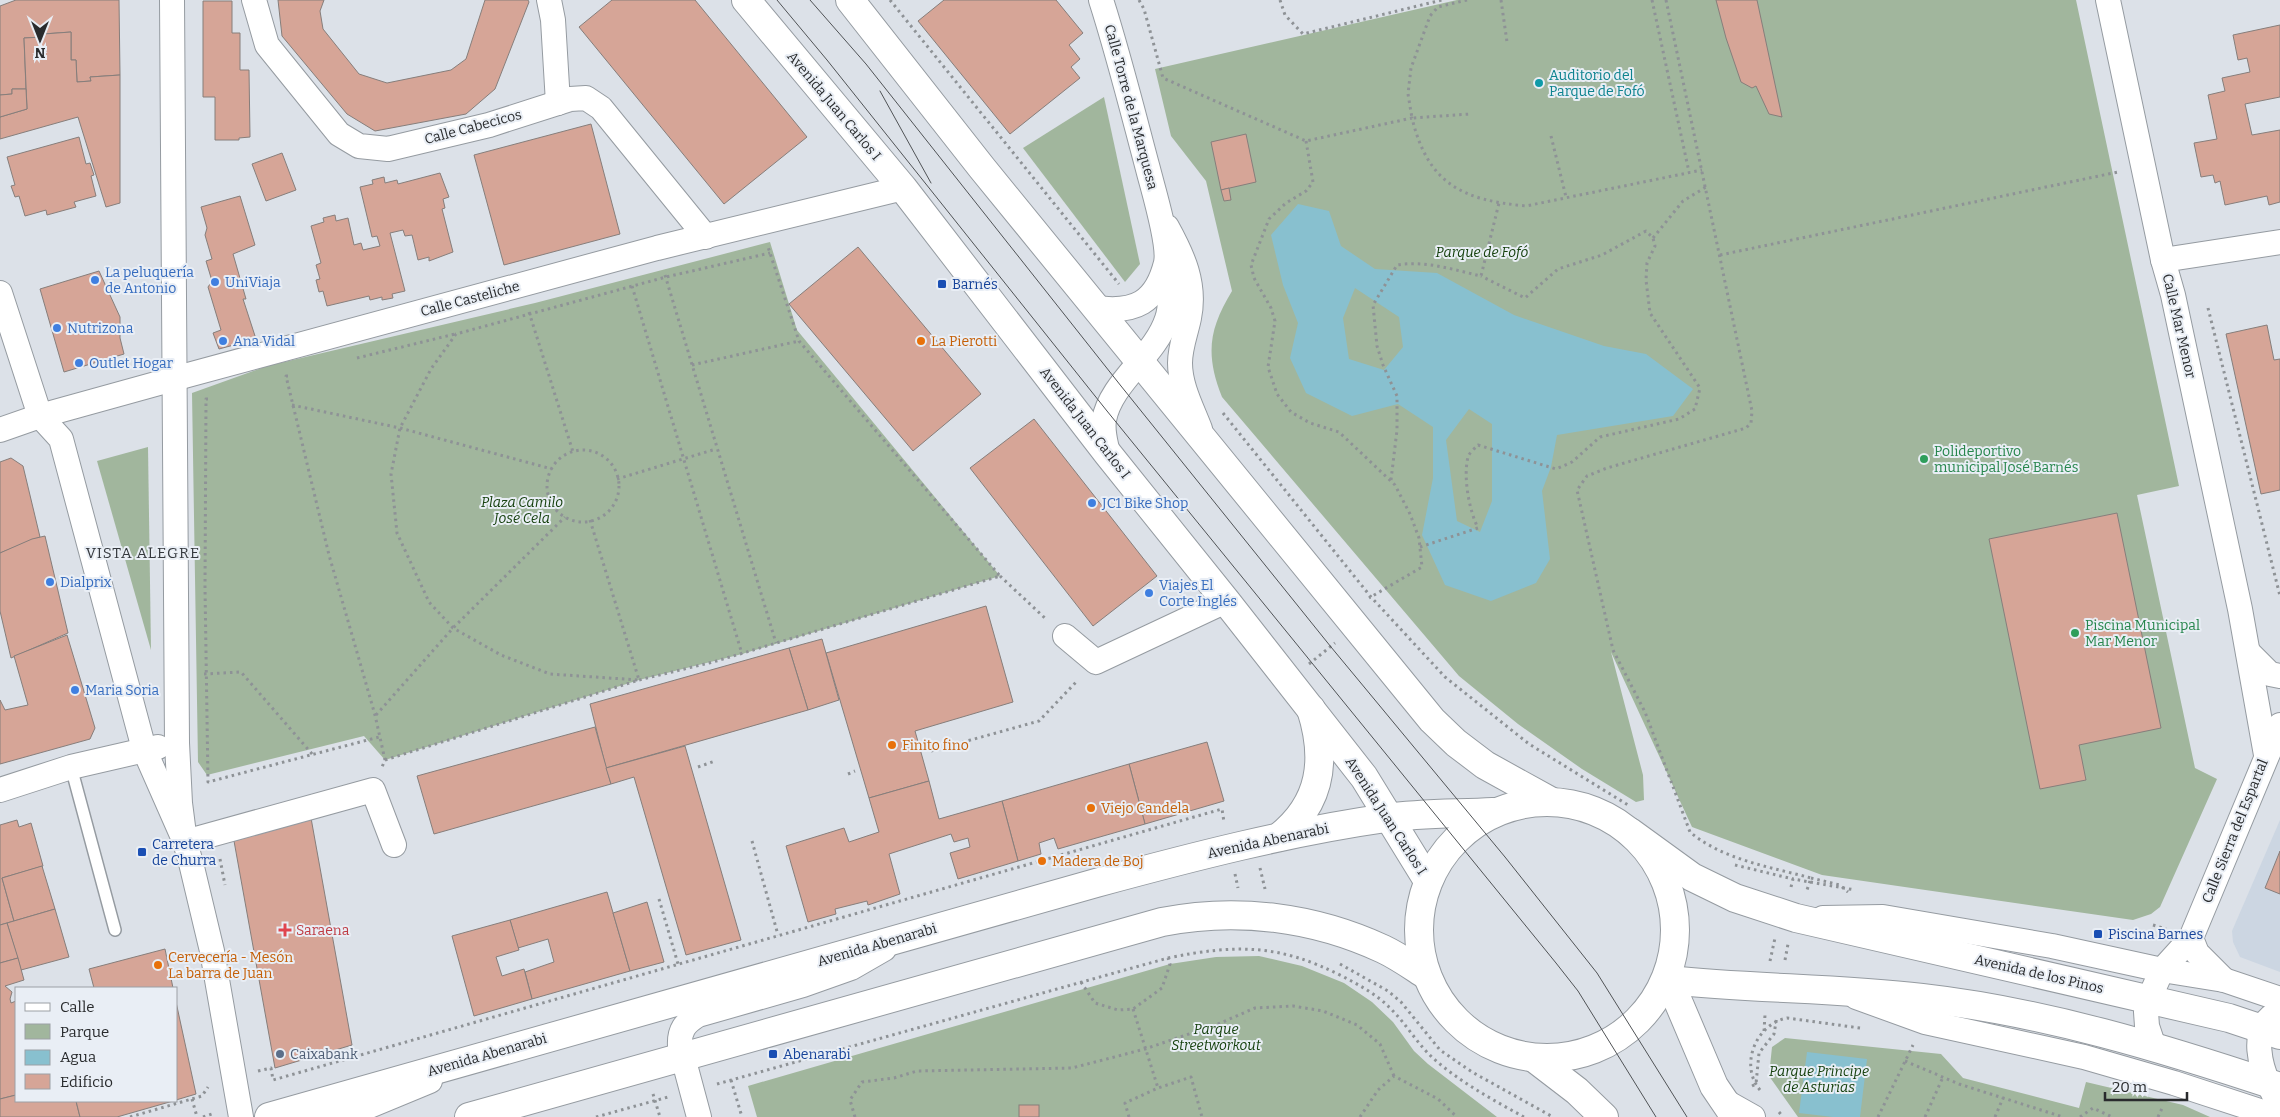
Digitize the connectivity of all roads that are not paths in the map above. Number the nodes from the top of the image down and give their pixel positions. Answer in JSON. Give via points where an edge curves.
{"nodes":[{"id":1,"x":172,"y":0,"type":"edge"},
{"id":2,"x":254,"y":0,"type":"edge"},
{"id":3,"x":549,"y":0,"type":"edge"},
{"id":4,"x":746,"y":0,"type":"edge"},
{"id":5,"x":850,"y":0,"type":"edge"},
{"id":6,"x":1101,"y":0,"type":"edge"},
{"id":7,"x":2108,"y":0,"type":"edge"},
{"id":8,"x":558,"y":103,"type":"junction"},
{"id":9,"x":903,"y":188,"type":"junction"},
{"id":10,"x":1160,"y":215,"type":"junction"},
{"id":11,"x":706,"y":238,"type":"junction"},
{"id":12,"x":2280,"y":242,"type":"edge"},
{"id":13,"x":2163,"y":260,"type":"junction"},
{"id":14,"x":1166,"y":261,"type":"junction"},
{"id":15,"x":0,"y":293,"type":"edge"},
{"id":16,"x":1096,"y":308,"type":"junction"},
{"id":17,"x":1140,"y":362,"type":"junction"},
{"id":18,"x":174,"y":379,"type":"junction"},
{"id":19,"x":40,"y":416,"type":"junction"},
{"id":20,"x":0,"y":430,"type":"edge"},
{"id":21,"x":1206,"y":442,"type":"junction"},
{"id":22,"x":1108,"y":454,"type":"junction"},
{"id":23,"x":1226,"y":600,"type":"junction"},
{"id":24,"x":1064,"y":636,"type":"road end"},
{"id":25,"x":2248,"y":652,"type":"junction"},
{"id":26,"x":2280,"y":676,"type":"edge"},
{"id":27,"x":1311,"y":709,"type":"junction"},
{"id":28,"x":2280,"y":725,"type":"edge"},
{"id":29,"x":177,"y":743,"type":"junction"},
{"id":30,"x":144,"y":749,"type":"junction"},
{"id":31,"x":2266,"y":755,"type":"junction"},
{"id":32,"x":71,"y":767,"type":"junction"},
{"id":33,"x":0,"y":790,"type":"edge"},
{"id":34,"x":1552,"y":802,"type":"junction"},
{"id":35,"x":1493,"y":812,"type":"junction"},
{"id":36,"x":1388,"y":818,"type":"junction"},
{"id":37,"x":1632,"y":821,"type":"junction"},
{"id":38,"x":1267,"y":839,"type":"junction"},
{"id":39,"x":185,"y":842,"type":"junction"},
{"id":40,"x":394,"y":845,"type":"dead end"},
{"id":41,"x":1428,"y":881,"type":"junction"},
{"id":42,"x":1796,"y":918,"type":"junction"},
{"id":43,"x":115,"y":930,"type":"dead end"},
{"id":44,"x":2180,"y":934,"type":"junction"},
{"id":45,"x":902,"y":938,"type":"junction"},
{"id":46,"x":2162,"y":970,"type":"junction"},
{"id":47,"x":1426,"y":975,"type":"junction"},
{"id":48,"x":1670,"y":980,"type":"junction"},
{"id":49,"x":2224,"y":980,"type":"junction"},
{"id":50,"x":1838,"y":990,"type":"junction"},
{"id":51,"x":2149,"y":999,"type":"junction"},
{"id":52,"x":2280,"y":999,"type":"edge"},
{"id":53,"x":2274,"y":1025,"type":"edge"},
{"id":54,"x":2154,"y":1046,"type":"junction"},
{"id":55,"x":682,"y":1057,"type":"junction"},
{"id":56,"x":478,"y":1058,"type":"junction"},
{"id":57,"x":1534,"y":1058,"type":"junction"},
{"id":58,"x":2276,"y":1092,"type":"edge"},
{"id":59,"x":1728,"y":1108,"type":"edge"},
{"id":60,"x":241,"y":1117,"type":"edge"},
{"id":61,"x":268,"y":1117,"type":"edge"},
{"id":62,"x":332,"y":1117,"type":"edge"},
{"id":63,"x":469,"y":1117,"type":"edge"},
{"id":64,"x":699,"y":1117,"type":"edge"},
{"id":65,"x":1604,"y":1117,"type":"edge"},
{"id":66,"x":1753,"y":1117,"type":"edge"},
{"id":67,"x":2278,"y":1117,"type":"edge"}],
"edges":[{"from":1,"to":18,"type":"street"},
{"from":2,"to":8,"type":"street","name":"Calle Cabecicos","via":[[267,45],[339,134],[359,146],[388,149],[489,125]]},
{"from":3,"to":8,"type":"street"},
{"from":4,"to":9,"type":"main road","name":"Avenida Juan Carlos I"},
{"from":5,"to":16,"type":"main road"},
{"from":6,"to":10,"type":"street","name":"Calle Torre de la Marquesa"},
{"from":7,"to":13,"type":"street","name":"Calle Mar Menor"},
{"from":8,"to":11,"type":"street","name":"Calle Cabecicos","via":[[586,98],[601,108]]},
{"from":9,"to":11,"type":"street","name":"Calle Casteliche"},
{"from":9,"to":22,"type":"main road","name":"Avenida Juan Carlos I"},
{"from":10,"to":14,"type":"street","name":"Calle Torre de la Marquesa"},
{"from":10,"to":21,"type":"street","name":"Calle Torre de la Marquesa","via":[[1181,252],[1188,272],[1192,298],[1180,366],[1190,404]]},
{"from":11,"to":18,"type":"street","name":"Calle Casteliche","via":[[657,248]]},
{"from":12,"to":13,"type":"street"},
{"from":13,"to":25,"type":"street","name":"Calle Mar Menor"},
{"from":14,"to":16,"type":"street","name":"Calle Torre de la Marquesa","via":[[1150,298],[1138,306],[1113,310]]},
{"from":14,"to":17,"type":"street","name":"Calle Torre de la Marquesa","via":[[1170,298],[1168,318],[1154,346]]},
{"from":15,"to":19,"type":"street"},
{"from":16,"to":17,"type":"main road"},
{"from":17,"to":21,"type":"main road"},
{"from":17,"to":22,"type":"street","name":"Calle Torre de la Marquesa","via":[[1107,410],[1104,436]]},
{"from":18,"to":19,"type":"street","name":"Calle Casteliche"},
{"from":18,"to":29,"type":"street"},
{"from":19,"to":20,"type":"street","name":"Calle Casteliche"},
{"from":19,"to":30,"type":"street","via":[[61,439]]},
{"from":21,"to":34,"type":"main road","via":[[1432,720],[1485,765]]},
{"from":22,"to":23,"type":"main road","name":"Avenida Juan Carlos I"},
{"from":23,"to":24,"type":"street","via":[[1096,662]]},
{"from":23,"to":27,"type":"main road","name":"Avenida Juan Carlos I"},
{"from":25,"to":26,"type":"street","via":[[2270,674]]},
{"from":25,"to":31,"type":"street","name":"Calle Mar Menor"},
{"from":27,"to":36,"type":"main road","name":"Avenida Juan Carlos I","via":[[1364,777]]},
{"from":27,"to":38,"type":"main road","via":[[1319,734],[1316,787],[1300,816]]},
{"from":28,"to":31,"type":"street","name":"Calle Sierra del Espartal"},
{"from":29,"to":30,"type":"street"},
{"from":29,"to":39,"type":"street"},
{"from":30,"to":32,"type":"street"},
{"from":30,"to":39,"type":"street"},
{"from":31,"to":44,"type":"street","name":"Calle Sierra del Espartal"},
{"from":32,"to":33,"type":"street"},
{"from":32,"to":43,"type":"lane"},
{"from":34,"to":35,"type":"main road"},
{"from":34,"to":37,"type":"main road","via":[[1590,809],[1612,819]]},
{"from":35,"to":36,"type":"main road","name":"Avenida Abenarabi"},
{"from":35,"to":41,"type":"main road","via":[[1458,838],[1440,859]]},
{"from":36,"to":38,"type":"main road","name":"Avenida Abenarabi"},
{"from":36,"to":41,"type":"main road","name":"Avenida Juan Carlos I"},
{"from":37,"to":42,"type":"main road","name":"Avenida de los Pinos","via":[[1692,877],[1736,898]]},
{"from":37,"to":48,"type":"main road","via":[[1662,871],[1672,900],[1677,949]]},
{"from":38,"to":45,"type":"main road","name":"Avenida Abenarabi","via":[[1096,882]]},
{"from":39,"to":40,"type":"street","via":[[373,790]]},
{"from":39,"to":60,"type":"street","via":[[212,951]]},
{"from":41,"to":47,"type":"main road","via":[[1419,922],[1420,949]]},
{"from":42,"to":46,"type":"street","name":"Avenida de los Pinos","via":[[1883,917],[2052,946]]},
{"from":42,"to":51,"type":"main road","name":"Avenida de los Pinos"},
{"from":44,"to":46,"type":"street","name":"Calle Sierra del Espartal"},
{"from":44,"to":49,"type":"street"},
{"from":45,"to":55,"type":"street","via":[[851,968],[698,1015],[681,1031]]},
{"from":45,"to":56,"type":"main road","name":"Avenida Abenarabi"},
{"from":46,"to":49,"type":"street","name":"Avenida de los Pinos"},
{"from":46,"to":51,"type":"street","name":"Calle Sierra del Espartal"},
{"from":47,"to":55,"type":"main road","via":[[1385,950],[1345,933],[1271,918],[1218,914],[1162,922]]},
{"from":47,"to":57,"type":"main road","via":[[1448,1012],[1466,1030],[1491,1046]]},
{"from":48,"to":50,"type":"main road","via":[[1728,986]]},
{"from":48,"to":57,"type":"main road","via":[[1636,1022],[1608,1040],[1579,1054]]},
{"from":48,"to":59,"type":"main road"},
{"from":49,"to":52,"type":"street","name":"Avenida de los Pinos"},
{"from":50,"to":54,"type":"main road","via":[[1924,998],[2000,1010]]},
{"from":50,"to":67,"type":"street","via":[[1925,1022],[2174,1082]]},
{"from":51,"to":53,"type":"main road","name":"Avenida de los Pinos"},
{"from":51,"to":54,"type":"street","name":"Calle Sierra del Espartal","via":[[2147,1026]]},
{"from":53,"to":58,"type":"street","via":[[2259,1051],[2263,1072]]},
{"from":54,"to":58,"type":"main road"},
{"from":55,"to":63,"type":"main road"},
{"from":55,"to":64,"type":"street"},
{"from":56,"to":61,"type":"main road","name":"Avenida Abenarabi"},
{"from":56,"to":62,"type":"street","via":[[413,1089]]},
{"from":57,"to":65,"type":"main road"},
{"from":59,"to":66,"type":"street"}]}
